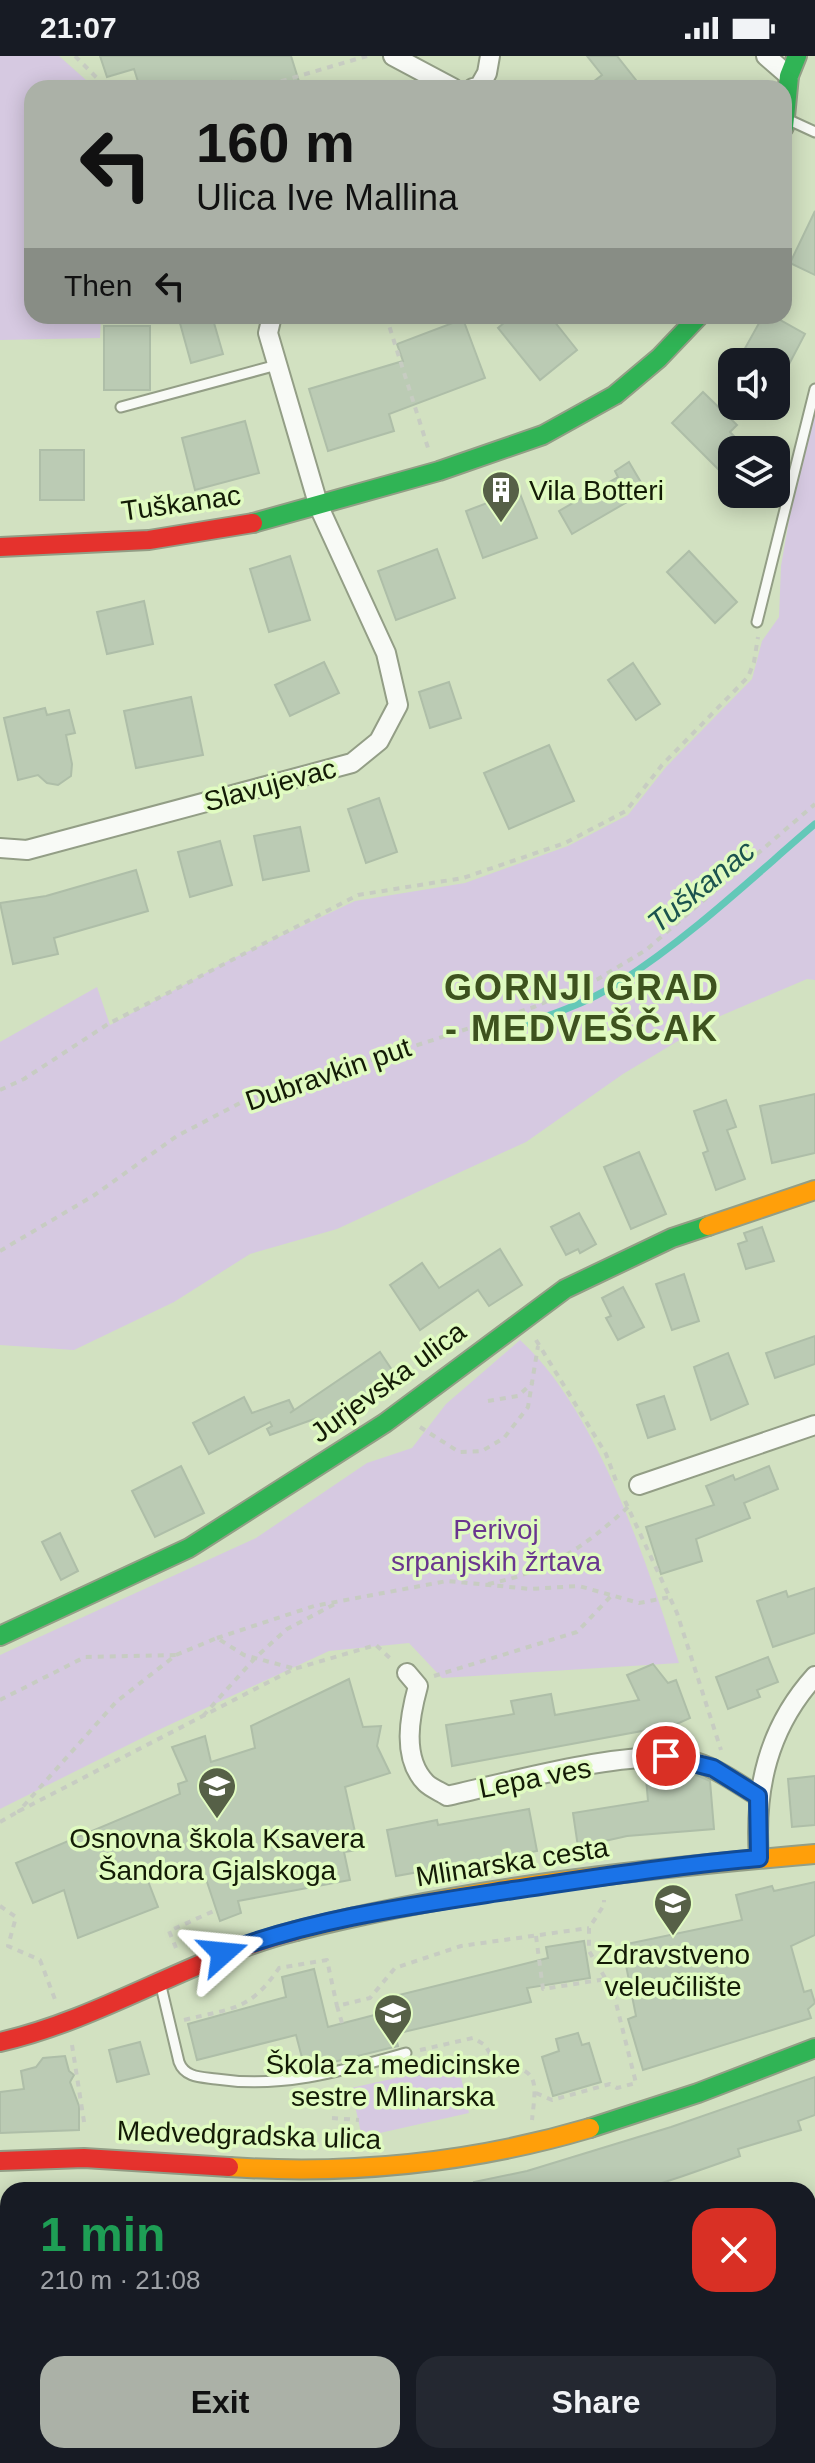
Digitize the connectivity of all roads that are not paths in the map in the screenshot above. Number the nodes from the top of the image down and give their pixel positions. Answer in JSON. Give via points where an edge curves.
{"nodes":[{"id":1,"x":393,"y":56,"type":"edge"},
{"id":2,"x":490,"y":56,"type":"edge"},
{"id":3,"x":766,"y":56,"type":"edge"},
{"id":4,"x":797,"y":56,"type":"edge"},
{"id":5,"x":789,"y":76,"type":"junction"},
{"id":6,"x":438,"y":80,"type":"edge"},
{"id":7,"x":483,"y":80,"type":"edge"},
{"id":8,"x":789,"y":80,"type":"edge"},
{"id":9,"x":792,"y":125,"type":"edge"},
{"id":10,"x":815,"y":132,"type":"edge"},
{"id":11,"x":270,"y":324,"type":"edge"},
{"id":12,"x":692,"y":324,"type":"edge"},
{"id":13,"x":277,"y":365,"type":"junction"},
{"id":14,"x":815,"y":389,"type":"edge"},
{"id":15,"x":121,"y":407,"type":"dead end"},
{"id":16,"x":319,"y":507,"type":"junction"},
{"id":17,"x":0,"y":547,"type":"edge"},
{"id":18,"x":757,"y":622,"type":"road end"},
{"id":19,"x":1,"y":850,"type":"edge"},
{"id":20,"x":815,"y":1190,"type":"edge"},
{"id":21,"x":815,"y":1425,"type":"edge"},
{"id":22,"x":639,"y":1485,"type":"dead end"},
{"id":23,"x":0,"y":1636,"type":"edge"},
{"id":24,"x":815,"y":1676,"type":"edge"},
{"id":25,"x":413,"y":1679,"type":"road end"},
{"id":26,"x":758,"y":1796,"type":"junction"},
{"id":27,"x":815,"y":1854,"type":"edge"},
{"id":28,"x":759,"y":1858,"type":"junction"},
{"id":29,"x":159,"y":1979,"type":"junction"},
{"id":30,"x":0,"y":2042,"type":"edge"},
{"id":31,"x":815,"y":2048,"type":"edge"},
{"id":32,"x":406,"y":2053,"type":"road end"},
{"id":33,"x":0,"y":2161,"type":"edge"}],
"edges":[{"from":1,"to":6,"type":"street"},
{"from":2,"to":7,"type":"street"},
{"from":3,"to":5,"type":"street"},
{"from":4,"to":5,"type":"street"},
{"from":5,"to":8,"type":"street"},
{"from":9,"to":10,"type":"lane"},
{"from":11,"to":13,"type":"street","name":"Slavujevac"},
{"from":12,"to":16,"type":"street","name":"Tuškanac","via":[[614,395],[547,434]]},
{"from":13,"to":15,"type":"lane"},
{"from":13,"to":16,"type":"street","name":"Slavujevac"},
{"from":14,"to":18,"type":"lane"},
{"from":16,"to":17,"type":"street","name":"Tuškanac","via":[[171,538]]},
{"from":16,"to":19,"type":"street","name":"Slavujevac","via":[[386,653],[398,705],[379,741],[352,763],[27,850]]},
{"from":20,"to":23,"type":"street","name":"Jurjevska ulica","via":[[672,1238],[565,1289],[385,1423],[244,1516],[178,1554]]},
{"from":21,"to":22,"type":"street"},
{"from":24,"to":26,"type":"street","via":[[783,1718]]},
{"from":25,"to":26,"type":"street","name":"Lepa ves","via":[[412,1755],[425,1782],[447,1796],[666,1756],[713,1768]]},
{"from":26,"to":28,"type":"street"},
{"from":27,"to":28,"type":"street","name":"Mlinarska cesta"},
{"from":28,"to":29,"type":"street","name":"Mlinarska cesta","via":[[379,1911],[244,1945]]},
{"from":29,"to":30,"type":"street","name":"Mlinarska cesta","via":[[64,2022]]},
{"from":29,"to":32,"type":"lane","via":[[185,2072],[239,2083],[299,2081]]},
{"from":31,"to":33,"type":"street","name":"Medvedgradska ulica","via":[[665,2105],[473,2158],[331,2170],[89,2158]]}]}
